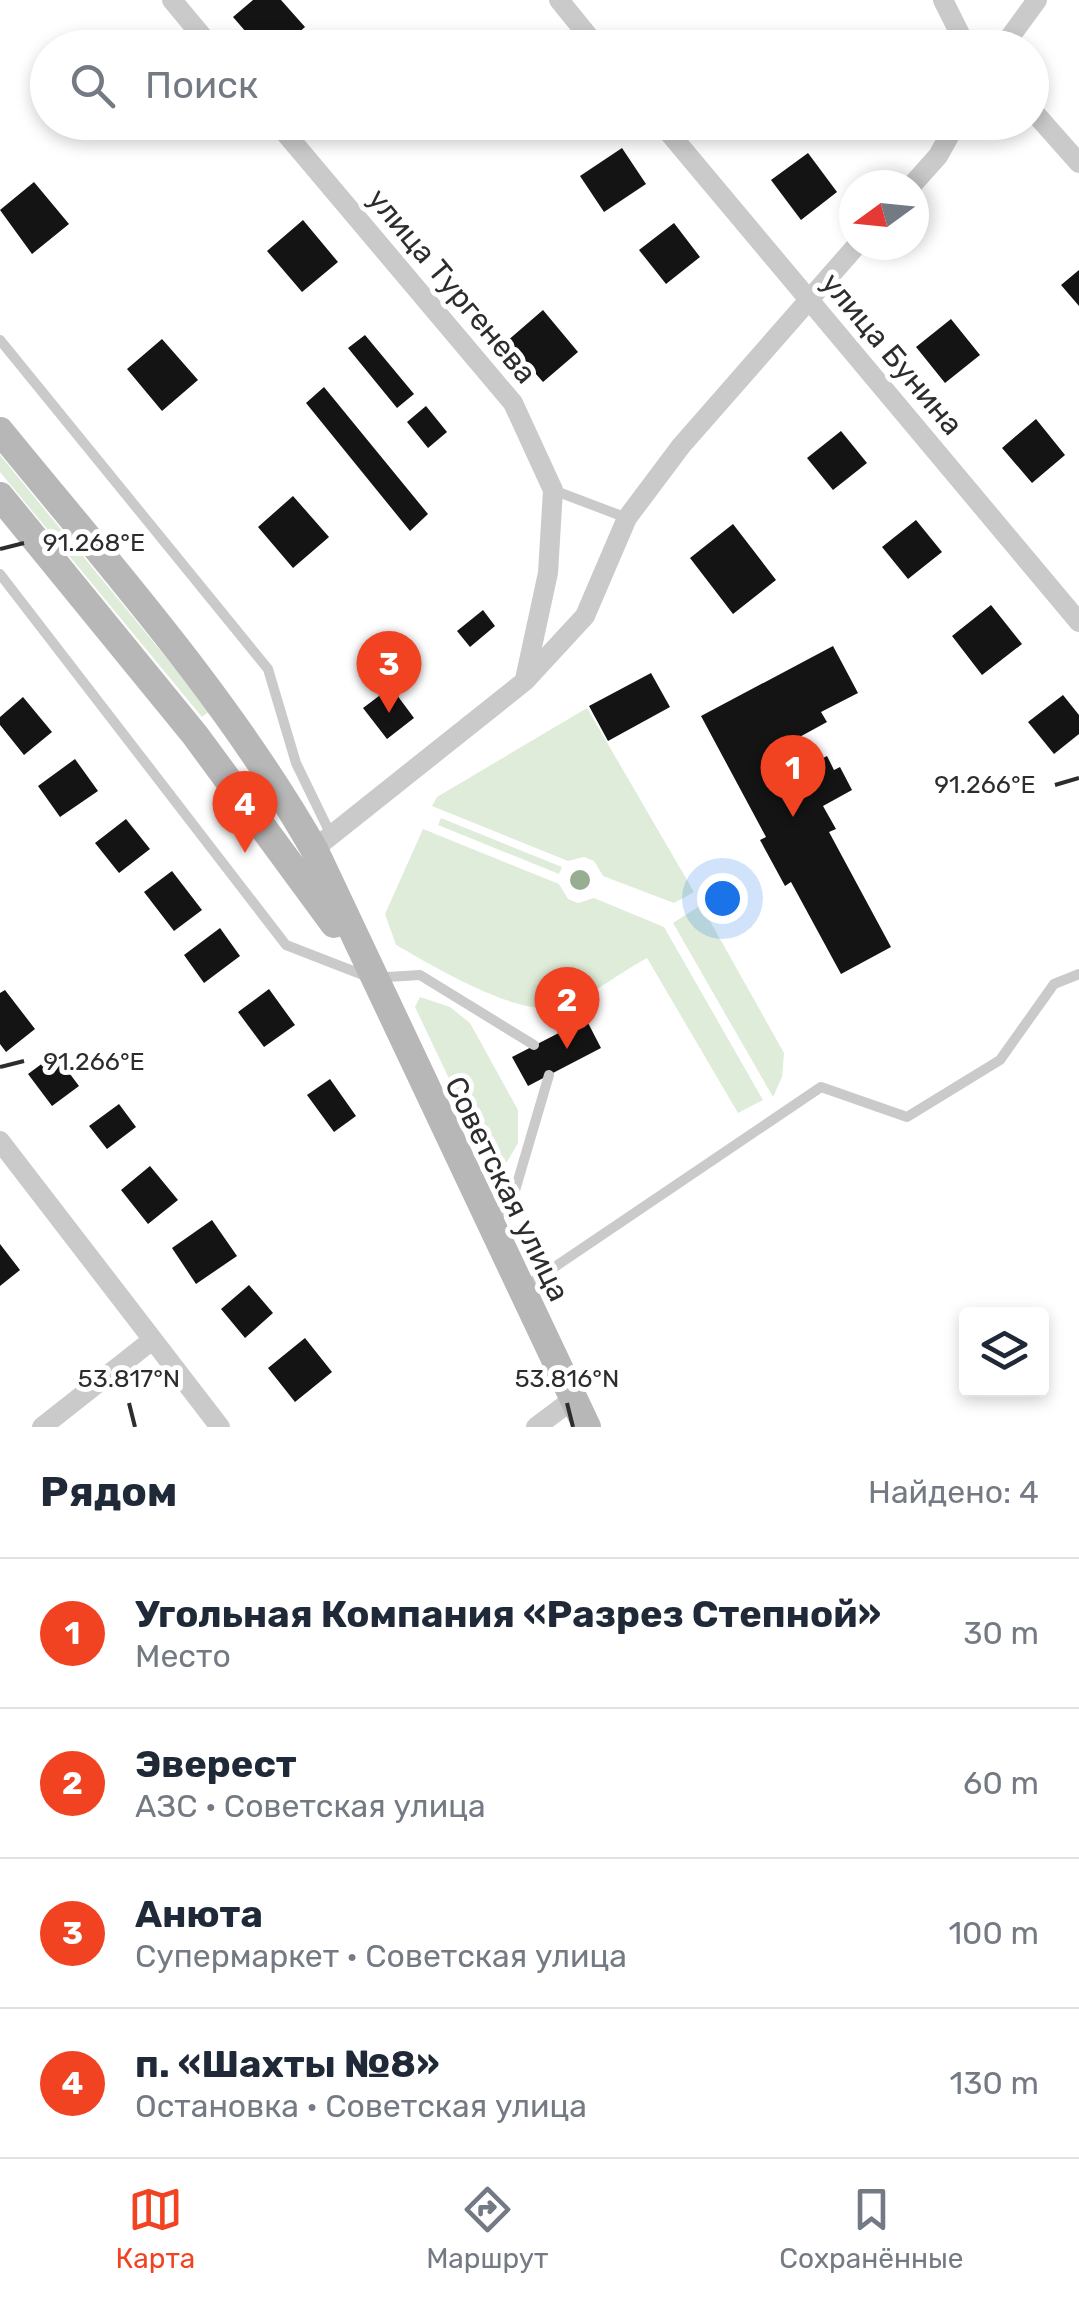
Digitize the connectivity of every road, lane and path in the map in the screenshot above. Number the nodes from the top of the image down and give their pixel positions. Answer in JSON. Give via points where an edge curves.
{"nodes":[{"id":1,"x":172,"y":0,"type":"edge"},
{"id":2,"x":559,"y":0,"type":"edge"},
{"id":3,"x":943,"y":0,"type":"edge"},
{"id":4,"x":1037,"y":0,"type":"edge"},
{"id":5,"x":197,"y":30,"type":"edge"},
{"id":6,"x":583,"y":30,"type":"edge"},
{"id":7,"x":957,"y":30,"type":"edge"},
{"id":8,"x":1015,"y":30,"type":"edge"},
{"id":9,"x":1049,"y":129,"type":"edge"},
{"id":10,"x":291,"y":140,"type":"edge"},
{"id":11,"x":675,"y":140,"type":"edge"},
{"id":12,"x":947,"y":140,"type":"edge"},
{"id":13,"x":1079,"y":162,"type":"edge"},
{"id":14,"x":925,"y":170,"type":"edge"},
{"id":15,"x":842,"y":260,"type":"edge"},
{"id":16,"x":806,"y":300,"type":"junction"},
{"id":17,"x":0,"y":340,"type":"edge"},
{"id":18,"x":0,"y":430,"type":"edge"},
{"id":19,"x":554,"y":490,"type":"junction"},
{"id":20,"x":0,"y":496,"type":"edge"},
{"id":21,"x":627,"y":518,"type":"junction"},
{"id":22,"x":0,"y":574,"type":"edge"},
{"id":23,"x":1079,"y":622,"type":"edge"},
{"id":24,"x":525,"y":681,"type":"junction"},
{"id":25,"x":322,"y":842,"type":"junction"},
{"id":26,"x":1079,"y":974,"type":"edge"},
{"id":27,"x":371,"y":978,"type":"junction"},
{"id":28,"x":534,"y":1045,"type":"dead end"},
{"id":29,"x":548,"y":1075,"type":"dead end"},
{"id":30,"x":0,"y":1141,"type":"edge"},
{"id":31,"x":490,"y":1228,"type":"junction"},
{"id":32,"x":520,"y":1290,"type":"junction"},
{"id":33,"x":150,"y":1340,"type":"junction"},
{"id":34,"x":572,"y":1400,"type":"junction"},
{"id":35,"x":42,"y":1427,"type":"edge"},
{"id":36,"x":220,"y":1427,"type":"edge"},
{"id":37,"x":536,"y":1427,"type":"edge"},
{"id":38,"x":586,"y":1427,"type":"edge"}],
"edges":[{"from":1,"to":5,"type":"street"},
{"from":2,"to":6,"type":"street"},
{"from":3,"to":7,"type":"street"},
{"from":4,"to":8,"type":"street"},
{"from":9,"to":13,"type":"street"},
{"from":10,"to":19,"type":"street","name":"улица Тургенева","via":[[514,403]]},
{"from":11,"to":16,"type":"street","name":"улица Бунина"},
{"from":12,"to":14,"type":"street"},
{"from":15,"to":16,"type":"street"},
{"from":16,"to":21,"type":"street"},
{"from":16,"to":23,"type":"street","name":"улица Бунина"},
{"from":17,"to":25,"type":"lane","via":[[268,668]]},
{"from":18,"to":25,"type":"main road","name":"Советская улица","via":[[226,710]]},
{"from":19,"to":21,"type":"lane"},
{"from":19,"to":24,"type":"street","name":"улица Тургенева","via":[[548,573]]},
{"from":20,"to":27,"type":"main road","name":"Советская улица","via":[[268,830]]},
{"from":21,"to":24,"type":"street","via":[[586,616]]},
{"from":22,"to":27,"type":"lane","via":[[286,946]]},
{"from":24,"to":25,"type":"street"},
{"from":25,"to":27,"type":"main road","name":"Советская улица"},
{"from":26,"to":32,"type":"lane","via":[[1054,984],[1000,1060],[906,1117],[821,1087]]},
{"from":27,"to":28,"type":"lane","via":[[420,975]]},
{"from":27,"to":31,"type":"main road","name":"Советская улица"},
{"from":29,"to":31,"type":"lane","via":[[514,1194]]},
{"from":30,"to":33,"type":"street"},
{"from":31,"to":32,"type":"main road","name":"Советская улица"},
{"from":32,"to":34,"type":"main road","name":"Советская улица"},
{"from":33,"to":35,"type":"street"},
{"from":33,"to":36,"type":"street"},
{"from":34,"to":37,"type":"street"},
{"from":34,"to":38,"type":"main road","name":"Советская улица"}]}
